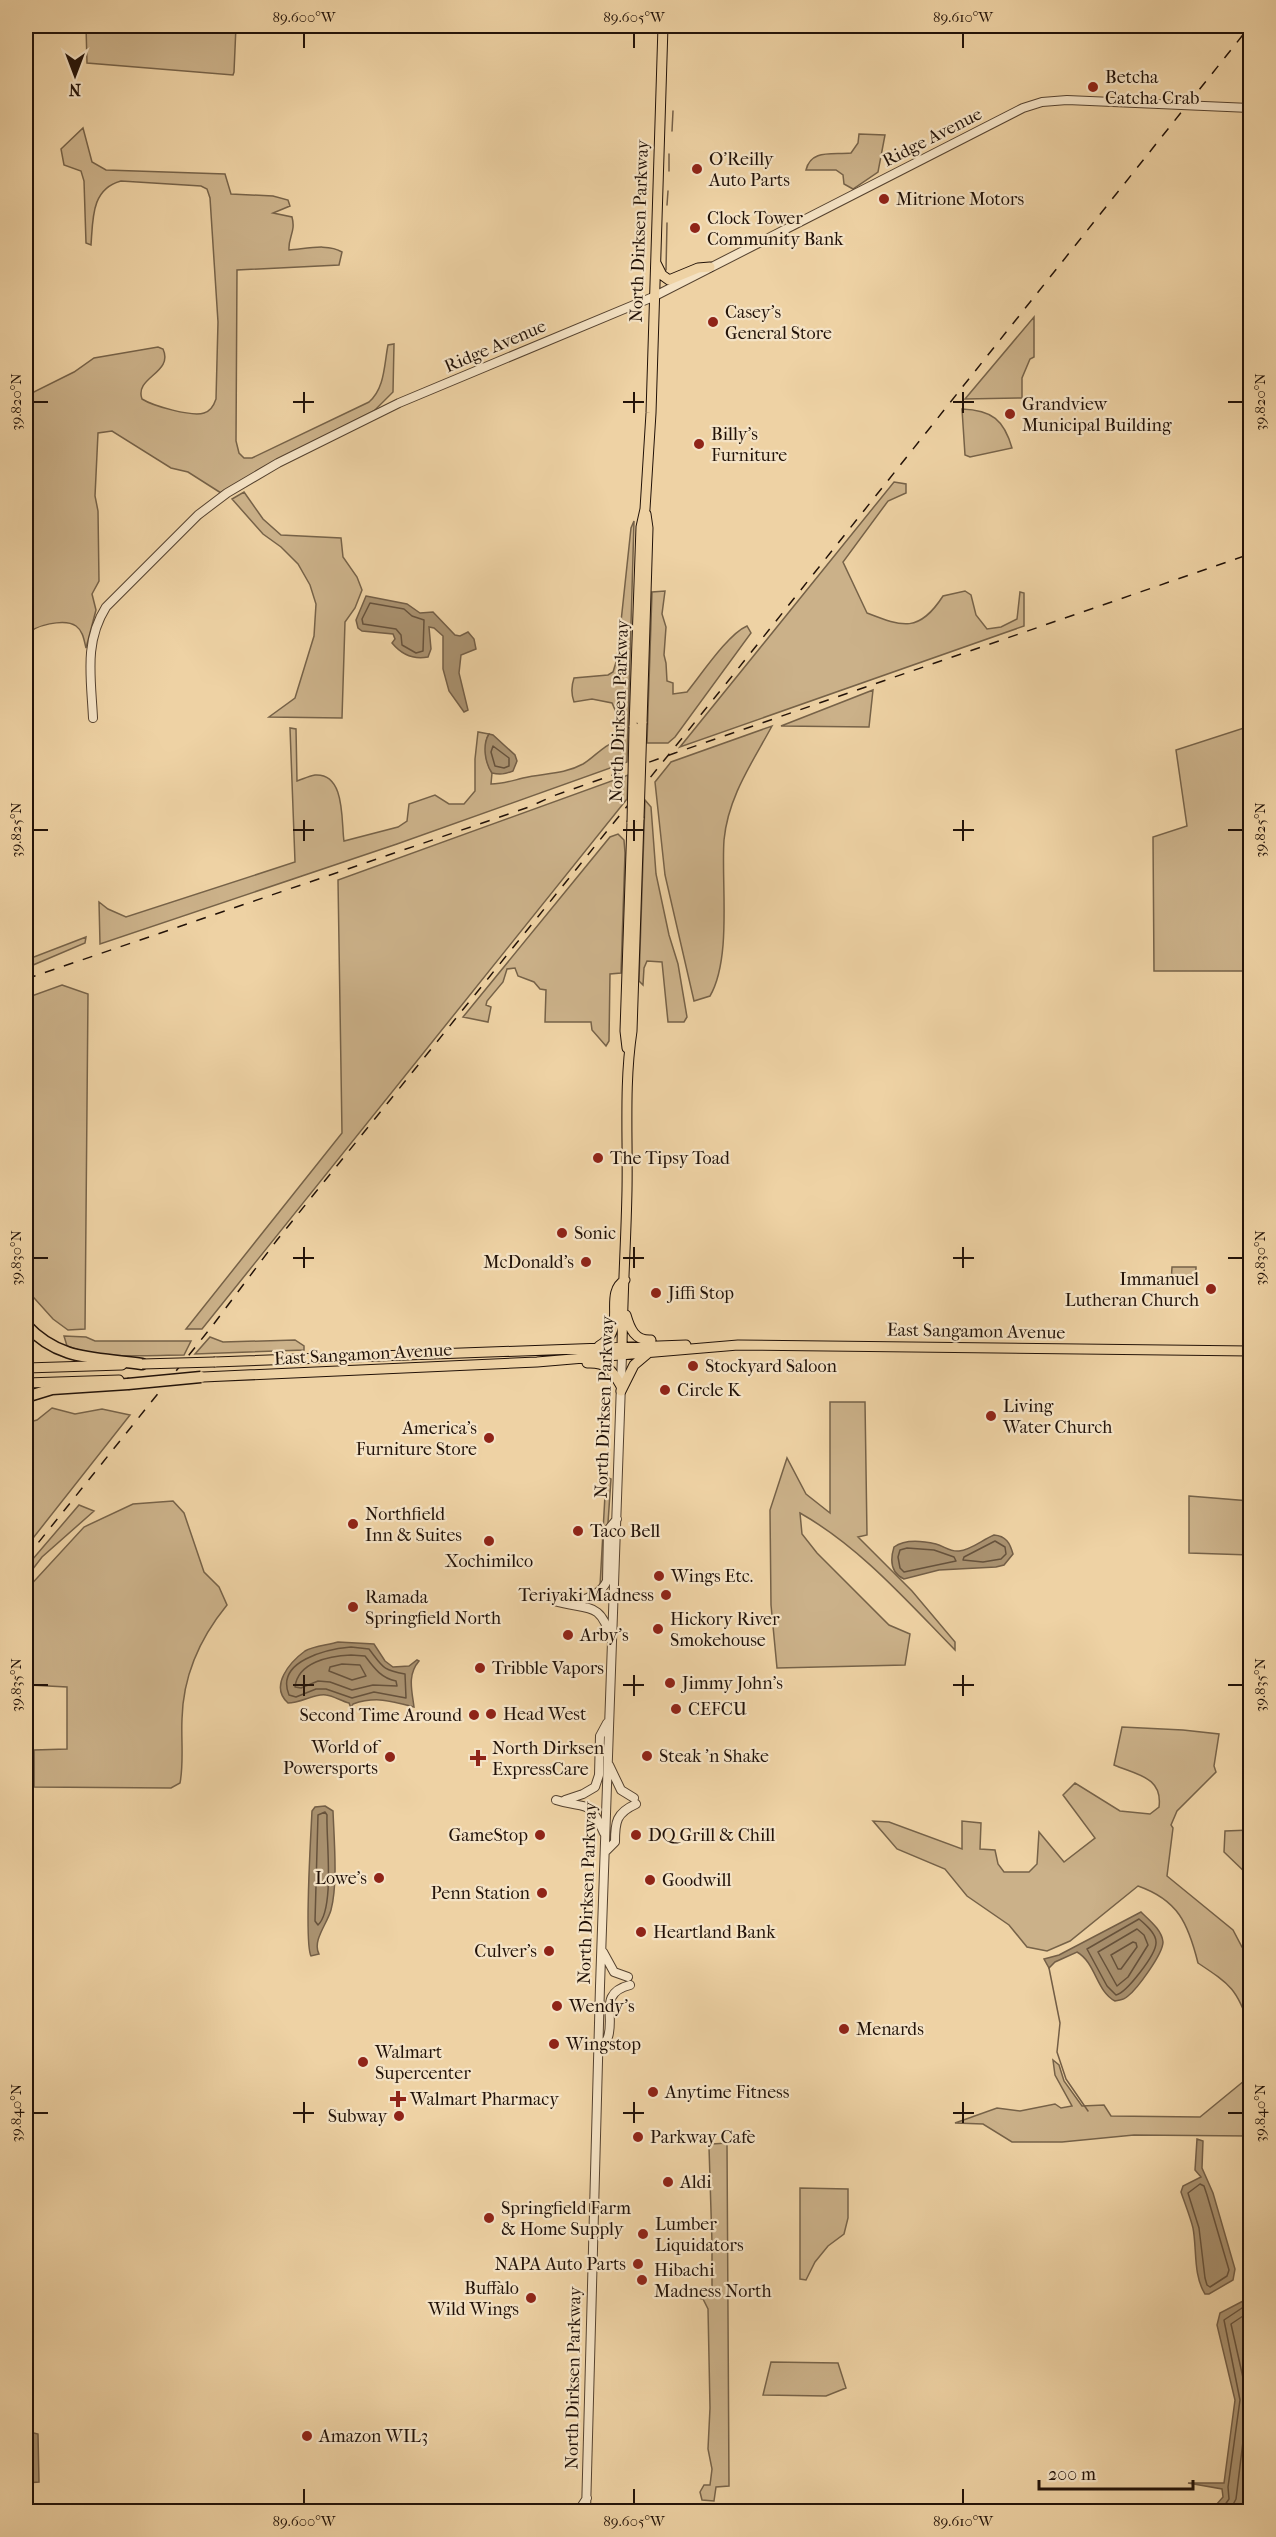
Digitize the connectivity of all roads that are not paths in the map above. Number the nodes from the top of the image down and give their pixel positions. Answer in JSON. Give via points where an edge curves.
{"nodes":[{"id":1,"x":663,"y":26,"type":"edge"},
{"id":2,"x":1251,"y":108,"type":"edge"},
{"id":3,"x":655,"y":261,"type":"junction"},
{"id":4,"x":710,"y":267,"type":"junction"},
{"id":5,"x":653,"y":297,"type":"junction"},
{"id":6,"x":93,"y":717,"type":"dead end"},
{"id":7,"x":625,"y":1280,"type":"junction"},
{"id":8,"x":624,"y":1309,"type":"junction"},
{"id":9,"x":26,"y":1325,"type":"edge"},
{"id":10,"x":682,"y":1344,"type":"junction"},
{"id":11,"x":597,"y":1347,"type":"junction"},
{"id":12,"x":702,"y":1347,"type":"junction"},
{"id":13,"x":622,"y":1351,"type":"junction"},
{"id":14,"x":1251,"y":1351,"type":"edge"},
{"id":15,"x":647,"y":1354,"type":"junction"},
{"id":16,"x":537,"y":1362,"type":"junction"},
{"id":17,"x":142,"y":1364,"type":"junction"},
{"id":18,"x":26,"y":1368,"type":"edge"},
{"id":19,"x":202,"y":1377,"type":"joint"},
{"id":20,"x":129,"y":1382,"type":"junction"},
{"id":21,"x":26,"y":1383,"type":"edge"},
{"id":22,"x":621,"y":1388,"type":"junction"},
{"id":23,"x":26,"y":1397,"type":"edge"},
{"id":24,"x":617,"y":1519,"type":"junction"},
{"id":25,"x":554,"y":1601,"type":"dead end"},
{"id":26,"x":580,"y":1601,"type":"dead end"},
{"id":27,"x":613,"y":1648,"type":"junction"},
{"id":28,"x":609,"y":1719,"type":"junction"},
{"id":29,"x":608,"y":1761,"type":"junction"},
{"id":30,"x":556,"y":1800,"type":"dead end"},
{"id":31,"x":565,"y":1800,"type":"dead end"},
{"id":32,"x":605,"y":1837,"type":"junction"},
{"id":33,"x":605,"y":1852,"type":"junction"},
{"id":34,"x":602,"y":1948,"type":"junction"},
{"id":35,"x":600,"y":2049,"type":"junction"},
{"id":36,"x":587,"y":2498,"type":"junction"},
{"id":37,"x":578,"y":2511,"type":"edge"},
{"id":38,"x":586,"y":2511,"type":"edge"}],
"edges":[{"from":1,"to":3,"type":"main road","name":"North Dirksen Parkway"},
{"from":2,"to":4,"type":"street","name":"Ridge Avenue","via":[[1067,100],[1029,106]]},
{"from":3,"to":4,"type":"main road","via":[[660,273],[669,280]]},
{"from":3,"to":5,"type":"main road","name":"North Dirksen Parkway"},
{"from":4,"to":5,"type":"street","name":"Ridge Avenue"},
{"from":5,"to":6,"type":"street","name":"Ridge Avenue","via":[[399,403],[278,463],[216,500],[106,606],[97,621],[91,648]]},
{"from":5,"to":7,"type":"main road","name":"North Dirksen Parkway","bridge":true,"via":[[635,820],[632,1031],[628,1059]]},
{"from":7,"to":8,"type":"main road","name":"North Dirksen Parkway"},
{"from":7,"to":11,"type":"main road","via":[[616,1290],[614,1330]]},
{"from":8,"to":10,"type":"main road","via":[[629,1328],[641,1340],[673,1339]]},
{"from":8,"to":13,"type":"main road","name":"North Dirksen Parkway"},
{"from":9,"to":17,"type":"highway","via":[[40,1340],[67,1353]]},
{"from":10,"to":12,"type":"main road","name":"East Sangamon Avenue"},
{"from":10,"to":13,"type":"main road","name":"East Sangamon Avenue"},
{"from":11,"to":13,"type":"main road","name":"East Sangamon Avenue"},
{"from":11,"to":17,"type":"main road","name":"East Sangamon Avenue","bridge":true},
{"from":12,"to":14,"type":"main road","name":"East Sangamon Avenue"},
{"from":12,"to":15,"type":"main road","name":"East Sangamon Avenue"},
{"from":13,"to":15,"type":"main road","name":"East Sangamon Avenue"},
{"from":13,"to":16,"type":"main road","name":"East Sangamon Avenue"},
{"from":13,"to":22,"type":"street","name":"North Dirksen Parkway"},
{"from":15,"to":22,"type":"main road","via":[[634,1365]]},
{"from":16,"to":19,"type":"main road","name":"East Sangamon Avenue"},
{"from":16,"to":22,"type":"main road","via":[[601,1363],[611,1370]]},
{"from":17,"to":18,"type":"main road","name":"East Sangamon Avenue"},
{"from":19,"to":20,"type":"highway","bridge":true},
{"from":20,"to":21,"type":"main road"},
{"from":20,"to":23,"type":"highway","via":[[52,1389]]},
{"from":22,"to":24,"type":"street","name":"North Dirksen Parkway"},
{"from":24,"to":26,"type":"street","via":[[608,1530],[607,1581],[596,1595]]},
{"from":24,"to":27,"type":"street","name":"North Dirksen Parkway"},
{"from":25,"to":27,"type":"street","via":[[598,1611],[607,1625]]},
{"from":27,"to":28,"type":"street","name":"North Dirksen Parkway"},
{"from":28,"to":29,"type":"street","name":"North Dirksen Parkway"},
{"from":28,"to":31,"type":"street","via":[[600,1736],[595,1786]]},
{"from":29,"to":32,"type":"street","name":"North Dirksen Parkway"},
{"from":29,"to":33,"type":"street","via":[[621,1790],[635,1801],[618,1816],[615,1842]]},
{"from":30,"to":32,"type":"street","via":[[587,1806],[597,1816]]},
{"from":32,"to":33,"type":"street","name":"North Dirksen Parkway"},
{"from":33,"to":34,"type":"street","name":"North Dirksen Parkway"},
{"from":34,"to":35,"type":"street","name":"North Dirksen Parkway"},
{"from":34,"to":35,"type":"street","via":[[614,1972],[629,1981],[615,1991],[610,2001],[608,2038]]},
{"from":35,"to":36,"type":"street","name":"North Dirksen Parkway"},
{"from":36,"to":37,"type":"street"},
{"from":36,"to":38,"type":"street","name":"North Dirksen Parkway"}]}
